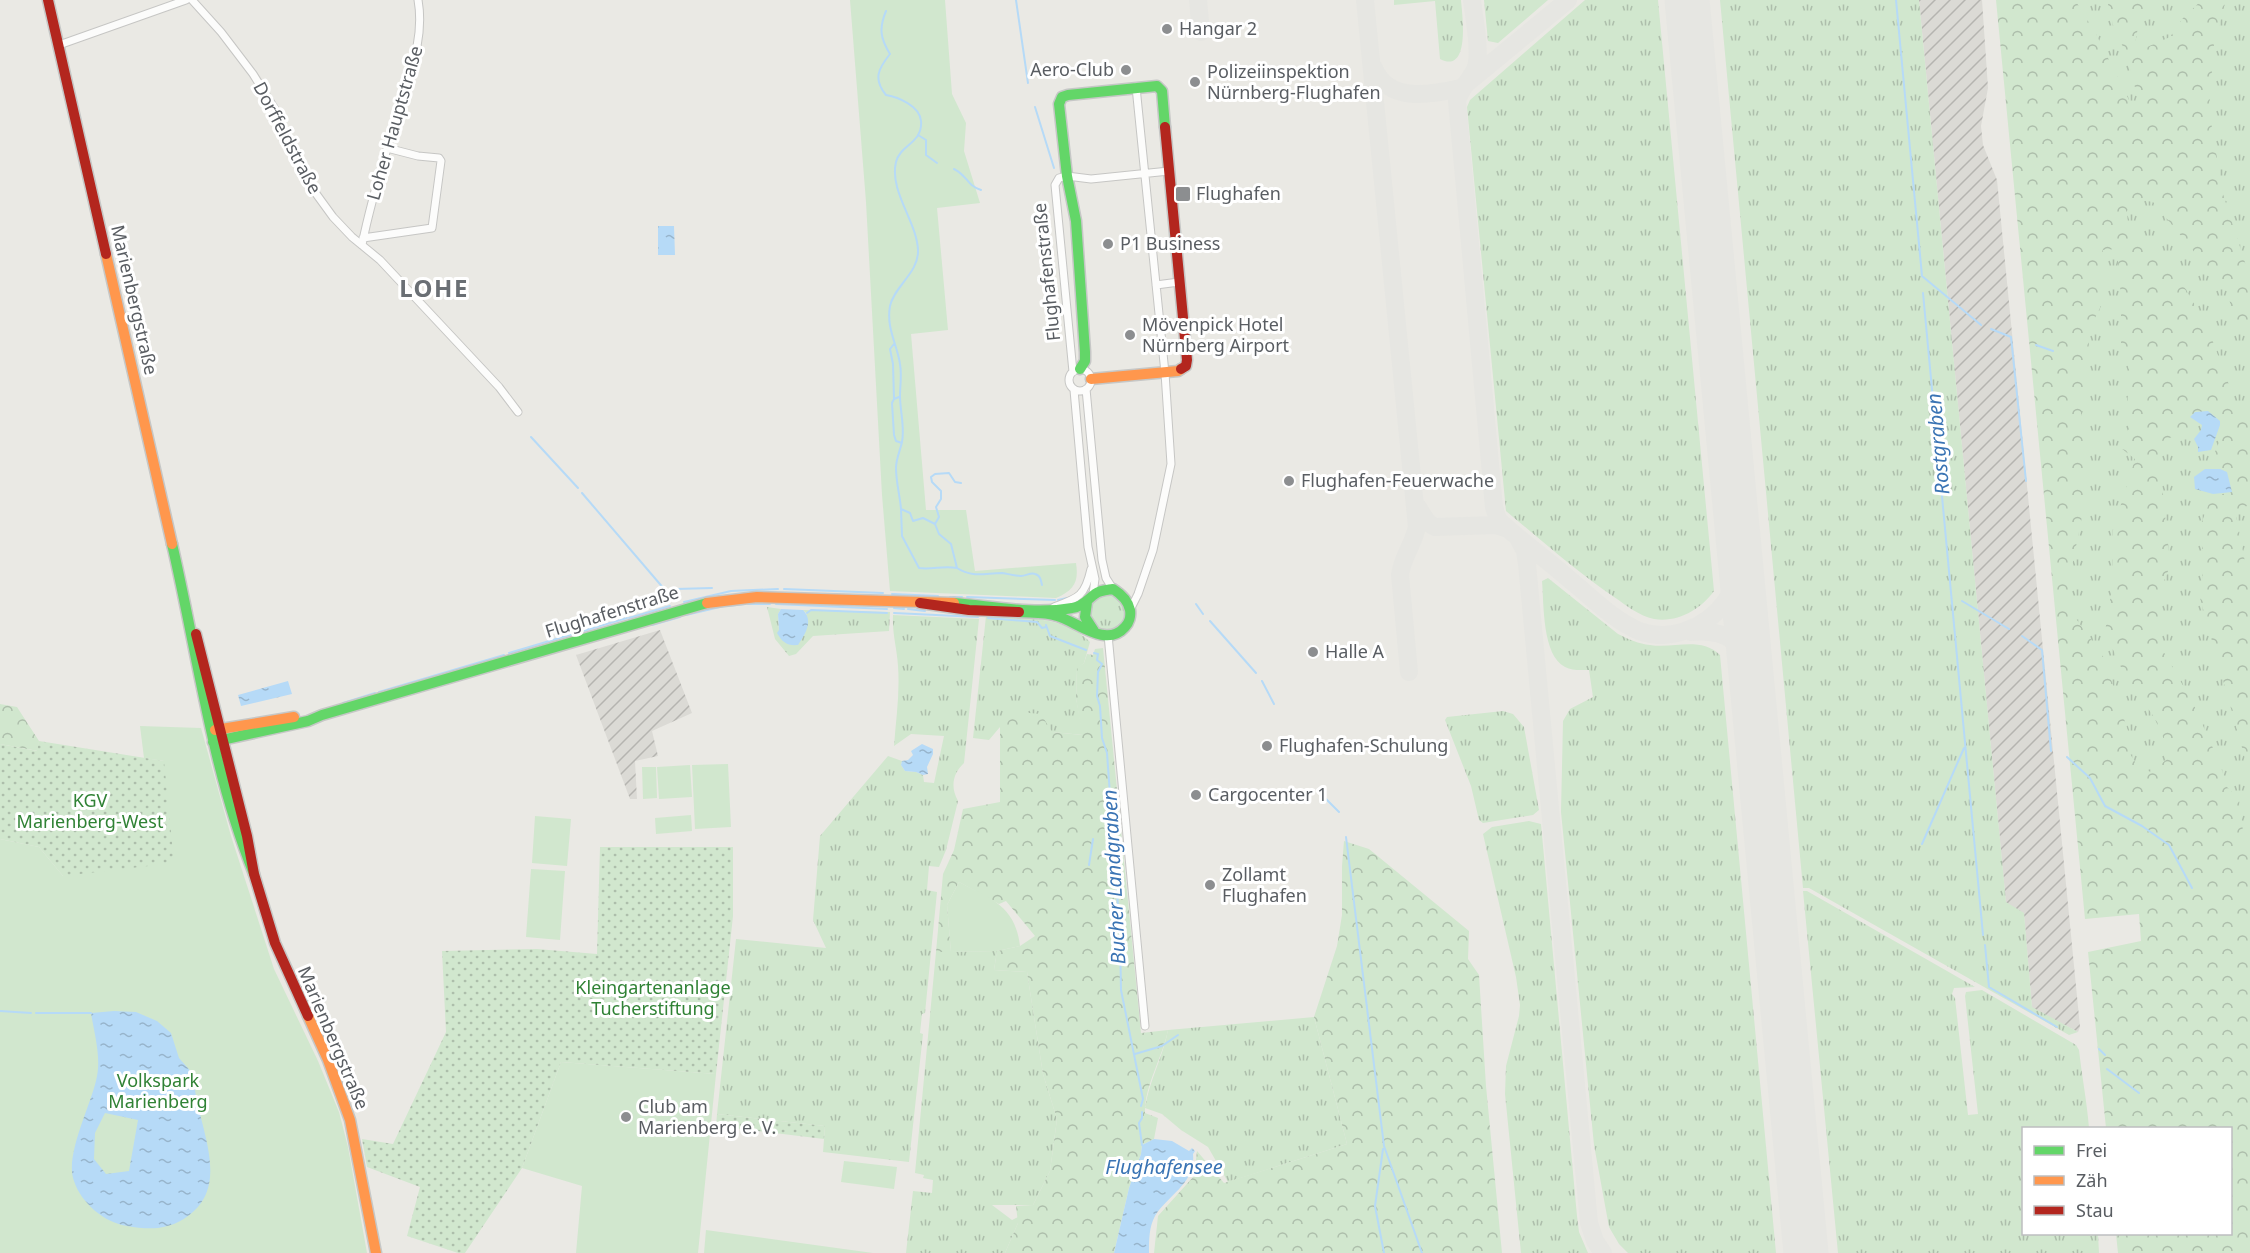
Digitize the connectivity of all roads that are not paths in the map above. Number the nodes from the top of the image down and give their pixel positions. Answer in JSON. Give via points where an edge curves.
{"nodes":[{"id":1,"x":48,"y":0,"type":"edge"},
{"id":2,"x":186,"y":0,"type":"edge"},
{"id":3,"x":192,"y":0,"type":"edge"},
{"id":4,"x":418,"y":0,"type":"edge"},
{"id":5,"x":58,"y":45,"type":"junction"},
{"id":6,"x":1136,"y":87,"type":"junction"},
{"id":7,"x":387,"y":148,"type":"junction"},
{"id":8,"x":1169,"y":171,"type":"junction"},
{"id":9,"x":1145,"y":174,"type":"junction"},
{"id":10,"x":1067,"y":176,"type":"junction"},
{"id":11,"x":363,"y":241,"type":"junction"},
{"id":12,"x":1179,"y":282,"type":"junction"},
{"id":13,"x":1156,"y":285,"type":"junction"},
{"id":14,"x":1077,"y":371,"type":"junction"},
{"id":15,"x":1165,"y":373,"type":"junction"},
{"id":16,"x":1089,"y":384,"type":"junction"},
{"id":17,"x":1074,"y":390,"type":"junction"},
{"id":18,"x":518,"y":412,"type":"dead end"},
{"id":19,"x":1092,"y":564,"type":"junction"},
{"id":20,"x":1113,"y":589,"type":"junction"},
{"id":21,"x":1090,"y":598,"type":"junction"},
{"id":22,"x":920,"y":603,"type":"junction"},
{"id":23,"x":1131,"y":608,"type":"junction"},
{"id":24,"x":1045,"y":610,"type":"junction"},
{"id":25,"x":1095,"y":632,"type":"junction"},
{"id":26,"x":1108,"y":635,"type":"junction"},
{"id":27,"x":217,"y":736,"type":"junction"},
{"id":28,"x":1145,"y":1026,"type":"dead end"},
{"id":29,"x":376,"y":1253,"type":"edge"}],
"edges":[{"from":1,"to":5,"type":"main road","name":"Marienbergstraße"},
{"from":2,"to":5,"type":"street"},
{"from":3,"to":11,"type":"street","name":"Dorffeldstraße","via":[[265,92],[317,195],[333,217]]},
{"from":4,"to":7,"type":"street","name":"Loher Hauptstraße","via":[[418,45]]},
{"from":5,"to":27,"type":"main road","name":"Marienbergstraße"},
{"from":6,"to":8,"type":"main road","name":"Flughafenstraße","via":[[1152,85],[1162,91]]},
{"from":6,"to":9,"type":"street"},
{"from":6,"to":10,"type":"main road","name":"Flughafenstraße","via":[[1062,97],[1059,104]]},
{"from":7,"to":11,"type":"street","name":"Loher Hauptstraße"},
{"from":7,"to":11,"type":"street","via":[[441,161],[432,228]]},
{"from":8,"to":9,"type":"street"},
{"from":8,"to":12,"type":"main road","name":"Flughafenstraße"},
{"from":9,"to":10,"type":"street","via":[[1090,179]]},
{"from":9,"to":13,"type":"street"},
{"from":10,"to":14,"type":"main road","name":"Flughafenstraße","via":[[1076,221],[1085,352],[1085,361]]},
{"from":10,"to":14,"type":"street","name":"Flughafenstraße","via":[[1059,178],[1055,185]]},
{"from":11,"to":18,"type":"street","name":"Dorffeldstraße"},
{"from":12,"to":13,"type":"street"},
{"from":12,"to":15,"type":"main road","name":"Flughafenstraße","via":[[1187,360],[1182,370]]},
{"from":13,"to":15,"type":"street"},
{"from":14,"to":16,"type":"street","via":[[1086,371]]},
{"from":14,"to":17,"type":"street","name":"Flughafenstraße","via":[[1069,380]]},
{"from":15,"to":16,"type":"main road","name":"Flughafenstraße"},
{"from":15,"to":23,"type":"street","via":[[1171,464],[1153,550]]},
{"from":16,"to":17,"type":"street","name":"Flughafenstraße","via":[[1081,391]]},
{"from":16,"to":20,"type":"street","via":[[1102,560]]},
{"from":17,"to":19,"type":"street","name":"Flughafenstraße"},
{"from":19,"to":21,"type":"street","name":"Flughafenstraße","via":[[1095,579]]},
{"from":19,"to":24,"type":"street","name":"Flughafenstraße","via":[[1080,597]]},
{"from":20,"to":21,"type":"main road","name":"Flughafenstraße"},
{"from":20,"to":23,"type":"main road","via":[[1124,596]]},
{"from":21,"to":24,"type":"main road","name":"Flughafenstraße","via":[[1071,609]]},
{"from":21,"to":25,"type":"main road","name":"Flughafenstraße","via":[[1086,620]]},
{"from":22,"to":24,"type":"main road","name":"Flughafenstraße"},
{"from":22,"to":25,"type":"main road","name":"Flughafenstraße","via":[[1046,614]]},
{"from":22,"to":27,"type":"main road","name":"Flughafenstraße","via":[[766,597],[720,600],[308,721]]},
{"from":23,"to":26,"type":"main road","via":[[1125,627]]},
{"from":25,"to":26,"type":"main road","name":"Flughafenstraße"},
{"from":26,"to":28,"type":"street"},
{"from":27,"to":29,"type":"main road","name":"Marienbergstraße","via":[[282,961],[347,1110]]}]}
